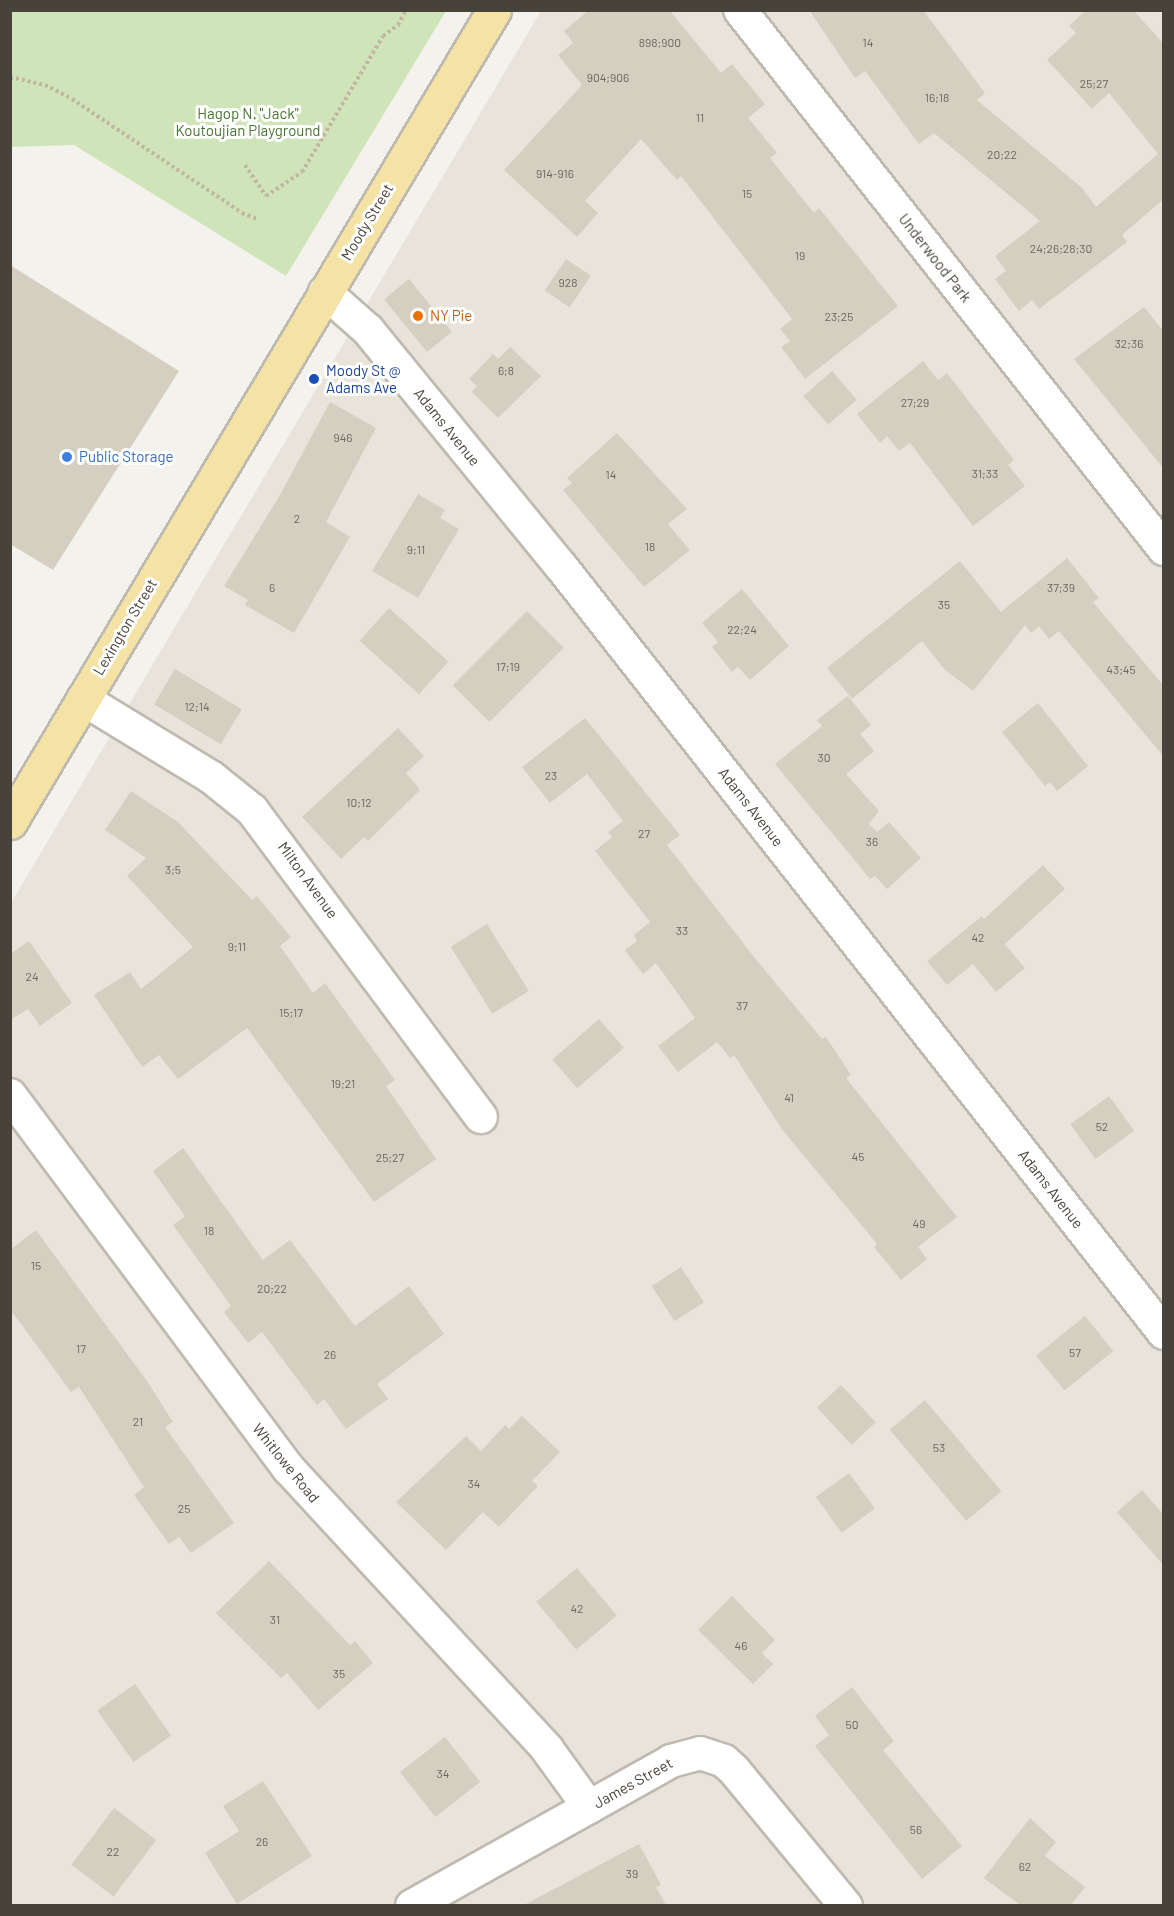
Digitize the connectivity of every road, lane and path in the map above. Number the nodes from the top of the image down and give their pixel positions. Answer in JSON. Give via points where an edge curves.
{"nodes":[{"id":1,"x":406,"y":10,"type":"edge"},
{"id":2,"x":494,"y":10,"type":"edge"},
{"id":3,"x":740,"y":10,"type":"edge"},
{"id":4,"x":10,"y":77,"type":"edge"},
{"id":5,"x":245,"y":165,"type":"dead end"},
{"id":6,"x":258,"y":219,"type":"dead end"},
{"id":7,"x":325,"y":292,"type":"junction"},
{"id":8,"x":240,"y":433,"type":"joint"},
{"id":9,"x":1164,"y":549,"type":"edge"},
{"id":10,"x":83,"y":699,"type":"junction"},
{"id":11,"x":10,"y":822,"type":"edge"},
{"id":12,"x":10,"y":1095,"type":"edge"},
{"id":13,"x":481,"y":1117,"type":"dead end"},
{"id":14,"x":1164,"y":1334,"type":"edge"},
{"id":15,"x":589,"y":1808,"type":"junction"},
{"id":16,"x":412,"y":1905,"type":"edge"},
{"id":17,"x":846,"y":1905,"type":"edge"}],
"edges":[{"from":1,"to":5,"type":"path","via":[[398,25],[383,36],[302,172],[266,196]]},
{"from":2,"to":7,"type":"main road","name":"Moody Street"},
{"from":3,"to":9,"type":"street","name":"Underwood Park"},
{"from":4,"to":6,"type":"path","via":[[45,85],[72,99],[242,213]]},
{"from":7,"to":8,"type":"main road","name":"Moody Street"},
{"from":7,"to":14,"type":"street","name":"Adams Avenue","via":[[368,330],[560,565]]},
{"from":8,"to":10,"type":"main road","name":"Lexington Street"},
{"from":10,"to":11,"type":"main road","name":"Lexington Street"},
{"from":10,"to":13,"type":"street","name":"Milton Avenue","via":[[211,777],[252,810]]},
{"from":12,"to":15,"type":"street","name":"Whitlowe Road","via":[[283,1461],[547,1749]]},
{"from":15,"to":16,"type":"street","name":"James Street"},
{"from":15,"to":17,"type":"street","name":"James Street","via":[[685,1755],[713,1755],[734,1770]]}]}
